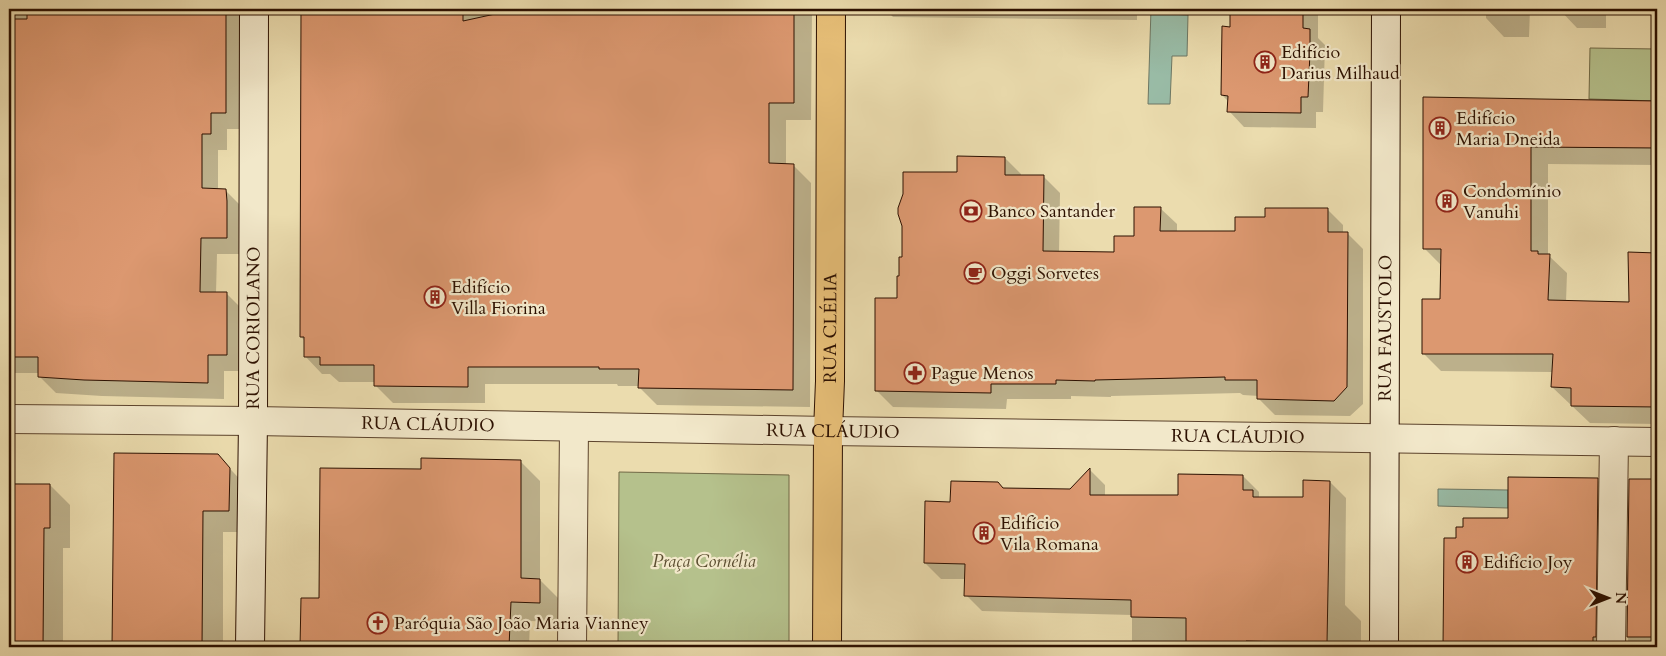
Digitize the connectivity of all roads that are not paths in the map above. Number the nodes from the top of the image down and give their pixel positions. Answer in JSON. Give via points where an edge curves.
{"nodes":[{"id":1,"x":254,"y":9,"type":"edge"},
{"id":2,"x":831,"y":9,"type":"edge"},
{"id":3,"x":1386,"y":9,"type":"edge"},
{"id":4,"x":9,"y":419,"type":"edge"},
{"id":5,"x":253,"y":420,"type":"junction"},
{"id":6,"x":574,"y":427,"type":"junction"},
{"id":7,"x":828,"y":431,"type":"junction"},
{"id":8,"x":1385,"y":437,"type":"junction"},
{"id":9,"x":1614,"y":441,"type":"junction"},
{"id":10,"x":1657,"y":442,"type":"edge"},
{"id":11,"x":250,"y":647,"type":"edge"},
{"id":12,"x":572,"y":647,"type":"edge"},
{"id":13,"x":827,"y":647,"type":"edge"},
{"id":14,"x":1384,"y":647,"type":"edge"},
{"id":15,"x":1611,"y":647,"type":"edge"}],
"edges":[{"from":1,"to":5,"type":"street","name":"RUA CORIOLANO"},
{"from":2,"to":7,"type":"main road","name":"RUA CLÉLIA"},
{"from":3,"to":8,"type":"street","name":"RUA FAUSTOLO"},
{"from":4,"to":5,"type":"street","name":"RUA CLÁUDIO"},
{"from":5,"to":6,"type":"street","name":"RUA CLÁUDIO"},
{"from":5,"to":11,"type":"street","name":"RUA CORIOLANO"},
{"from":6,"to":7,"type":"street","name":"RUA CLÁUDIO"},
{"from":6,"to":12,"type":"street"},
{"from":7,"to":8,"type":"street","name":"RUA CLÁUDIO"},
{"from":7,"to":13,"type":"main road","name":"RUA CLÉLIA"},
{"from":8,"to":9,"type":"street","name":"RUA CLÁUDIO"},
{"from":8,"to":14,"type":"street","name":"RUA FAUSTOLO"},
{"from":9,"to":10,"type":"street","name":"RUA CLÁUDIO"},
{"from":9,"to":15,"type":"street"}]}
